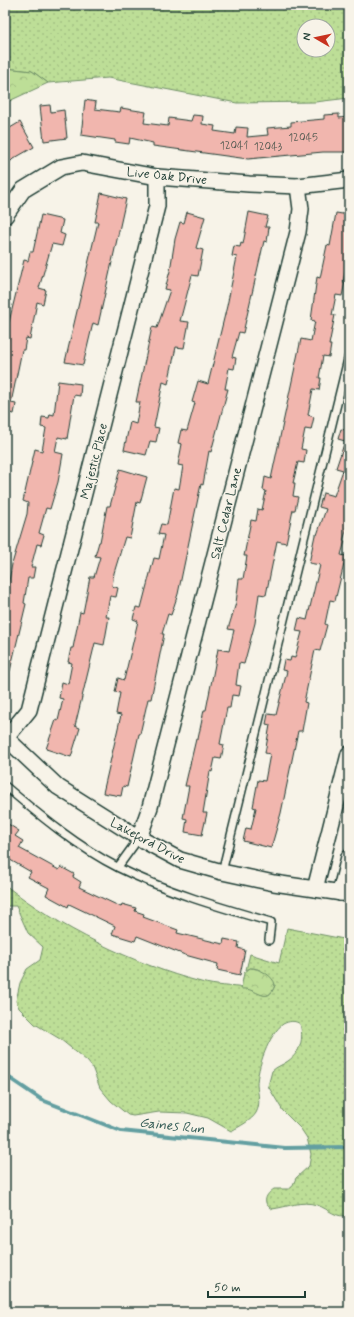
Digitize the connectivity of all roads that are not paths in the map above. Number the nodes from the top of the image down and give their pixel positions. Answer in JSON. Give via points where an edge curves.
{"nodes":[{"id":1,"x":157,"y":176,"type":"junction"},
{"id":2,"x":349,"y":180,"type":"edge"},
{"id":3,"x":298,"y":186,"type":"junction"},
{"id":4,"x":5,"y":216,"type":"edge"},
{"id":5,"x":349,"y":355,"type":"edge"},
{"id":6,"x":6,"y":737,"type":"edge"},
{"id":7,"x":349,"y":754,"type":"edge"},
{"id":8,"x":5,"y":786,"type":"edge"},
{"id":9,"x":140,"y":838,"type":"junction"},
{"id":10,"x":349,"y":857,"type":"edge"},
{"id":11,"x":118,"y":867,"type":"junction"},
{"id":12,"x":222,"y":872,"type":"junction"},
{"id":13,"x":315,"y":889,"type":"junction"},
{"id":14,"x":344,"y":894,"type":"edge"},
{"id":15,"x":269,"y":940,"type":"dead end"}],
"edges":[{"from":1,"to":3,"type":"street","name":"Live Oak Drive"},
{"from":1,"to":4,"type":"street","name":"Live Oak Drive","via":[[82,163],[61,167],[23,190]]},
{"from":1,"to":6,"type":"street","name":"Majestic Place","via":[[157,206],[29,710]]},
{"from":2,"to":3,"type":"street","name":"Live Oak Drive"},
{"from":3,"to":9,"type":"street","name":"Salt Cedar Lane","via":[[301,209],[298,232]]},
{"from":5,"to":12,"type":"lane"},
{"from":6,"to":9,"type":"street","name":"Lakeford Drive","via":[[58,787]]},
{"from":7,"to":13,"type":"street"},
{"from":8,"to":11,"type":"lane","via":[[76,841]]},
{"from":9,"to":11,"type":"lane"},
{"from":9,"to":12,"type":"street","name":"Lakeford Drive","via":[[180,860]]},
{"from":10,"to":14,"type":"street"},
{"from":11,"to":15,"type":"lane","via":[[180,894],[271,922]]},
{"from":12,"to":13,"type":"street","name":"Lakeford Drive"},
{"from":13,"to":14,"type":"street","name":"Lakeford Drive"}]}
